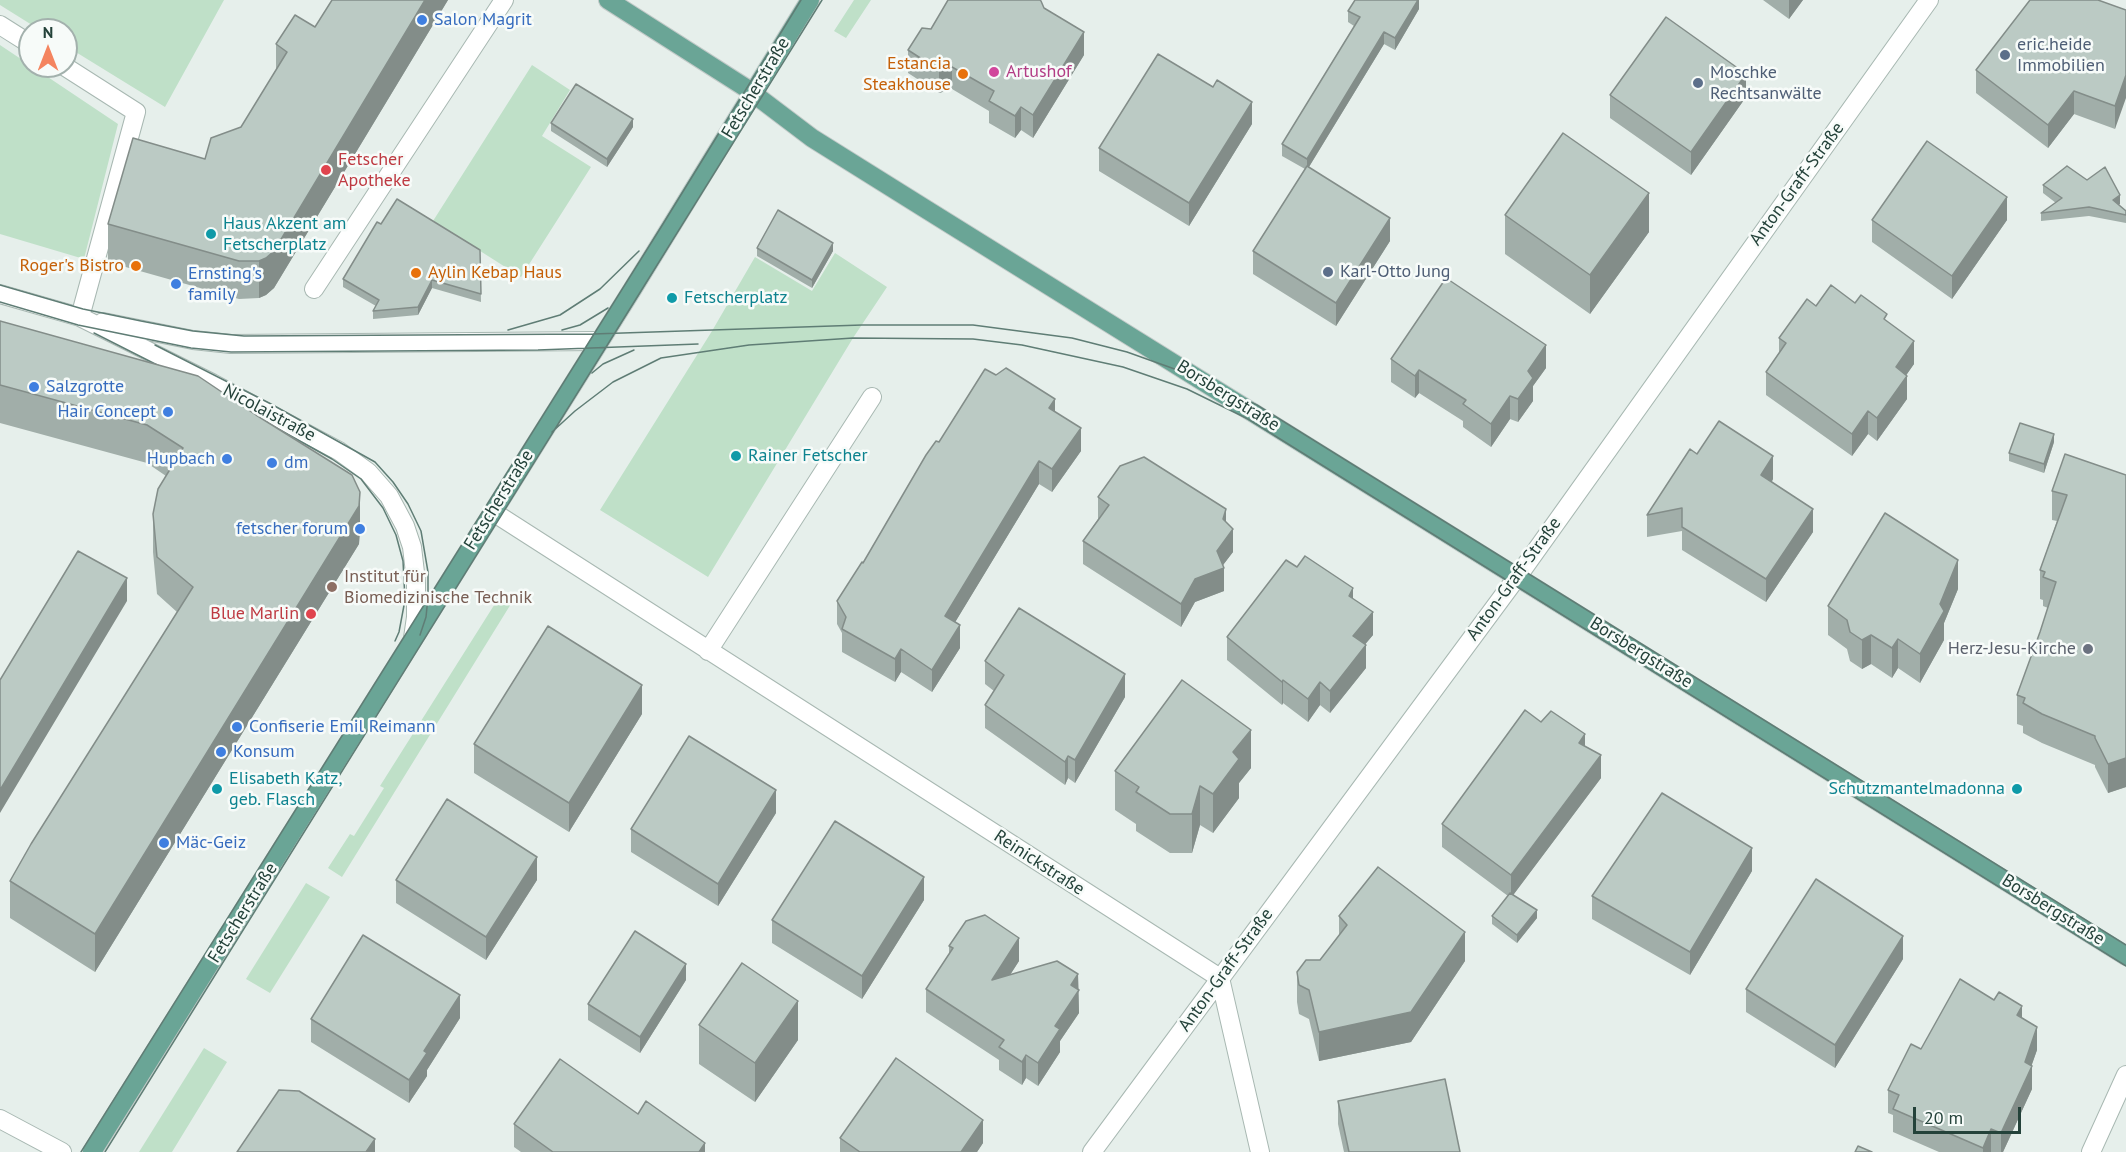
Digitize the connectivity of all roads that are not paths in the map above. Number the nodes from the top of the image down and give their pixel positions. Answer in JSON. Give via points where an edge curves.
{"nodes":[{"id":1,"x":504,"y":0,"type":"edge"},
{"id":2,"x":608,"y":0,"type":"edge"},
{"id":3,"x":810,"y":0,"type":"edge"},
{"id":4,"x":1929,"y":0,"type":"edge"},
{"id":5,"x":0,"y":25,"type":"edge"},
{"id":6,"x":18,"y":36,"type":"edge"},
{"id":7,"x":78,"y":75,"type":"edge"},
{"id":8,"x":753,"y":94,"type":"junction"},
{"id":9,"x":314,"y":289,"type":"dead end"},
{"id":10,"x":0,"y":294,"type":"edge"},
{"id":11,"x":80,"y":317,"type":"junction"},
{"id":12,"x":599,"y":341,"type":"junction"},
{"id":13,"x":872,"y":397,"type":"dead end"},
{"id":14,"x":492,"y":512,"type":"junction"},
{"id":15,"x":1517,"y":576,"type":"junction"},
{"id":16,"x":413,"y":638,"type":"junction"},
{"id":17,"x":708,"y":651,"type":"junction"},
{"id":18,"x":2126,"y":956,"type":"edge"},
{"id":19,"x":1220,"y":978,"type":"junction"},
{"id":20,"x":2126,"y":1075,"type":"edge"},
{"id":21,"x":0,"y":1119,"type":"edge"},
{"id":22,"x":62,"y":1152,"type":"edge"},
{"id":23,"x":92,"y":1152,"type":"edge"},
{"id":24,"x":1092,"y":1152,"type":"edge"},
{"id":25,"x":1260,"y":1152,"type":"edge"},
{"id":26,"x":2091,"y":1152,"type":"edge"}],
"edges":[{"from":1,"to":9,"type":"street"},
{"from":2,"to":8,"type":"main road","name":"Borsbergstraße"},
{"from":3,"to":8,"type":"main road","name":"Fetscherstraße"},
{"from":4,"to":15,"type":"street","name":"Anton-Graff-Straße"},
{"from":5,"to":6,"type":"street"},
{"from":7,"to":11,"type":"street","via":[[136,112]]},
{"from":8,"to":12,"type":"main road","name":"Fetscherstraße"},
{"from":8,"to":15,"type":"main road","name":"Borsbergstraße","via":[[812,138]]},
{"from":10,"to":11,"type":"street","name":"Nicolaistraße"},
{"from":11,"to":12,"type":"street","via":[[231,344]]},
{"from":11,"to":16,"type":"street","name":"Nicolaistraße","via":[[339,451],[368,472],[389,496],[412,547],[416,581]]},
{"from":12,"to":14,"type":"main road","name":"Fetscherstraße"},
{"from":13,"to":17,"type":"street"},
{"from":14,"to":16,"type":"main road","name":"Fetscherstraße"},
{"from":14,"to":17,"type":"street"},
{"from":15,"to":18,"type":"main road","name":"Borsbergstraße"},
{"from":15,"to":19,"type":"street","name":"Anton-Graff-Straße"},
{"from":16,"to":23,"type":"main road","name":"Fetscherstraße"},
{"from":17,"to":19,"type":"street","name":"Reinickstraße"},
{"from":19,"to":24,"type":"street","name":"Anton-Graff-Straße"},
{"from":19,"to":25,"type":"street"},
{"from":20,"to":26,"type":"street"},
{"from":21,"to":22,"type":"street"}]}
